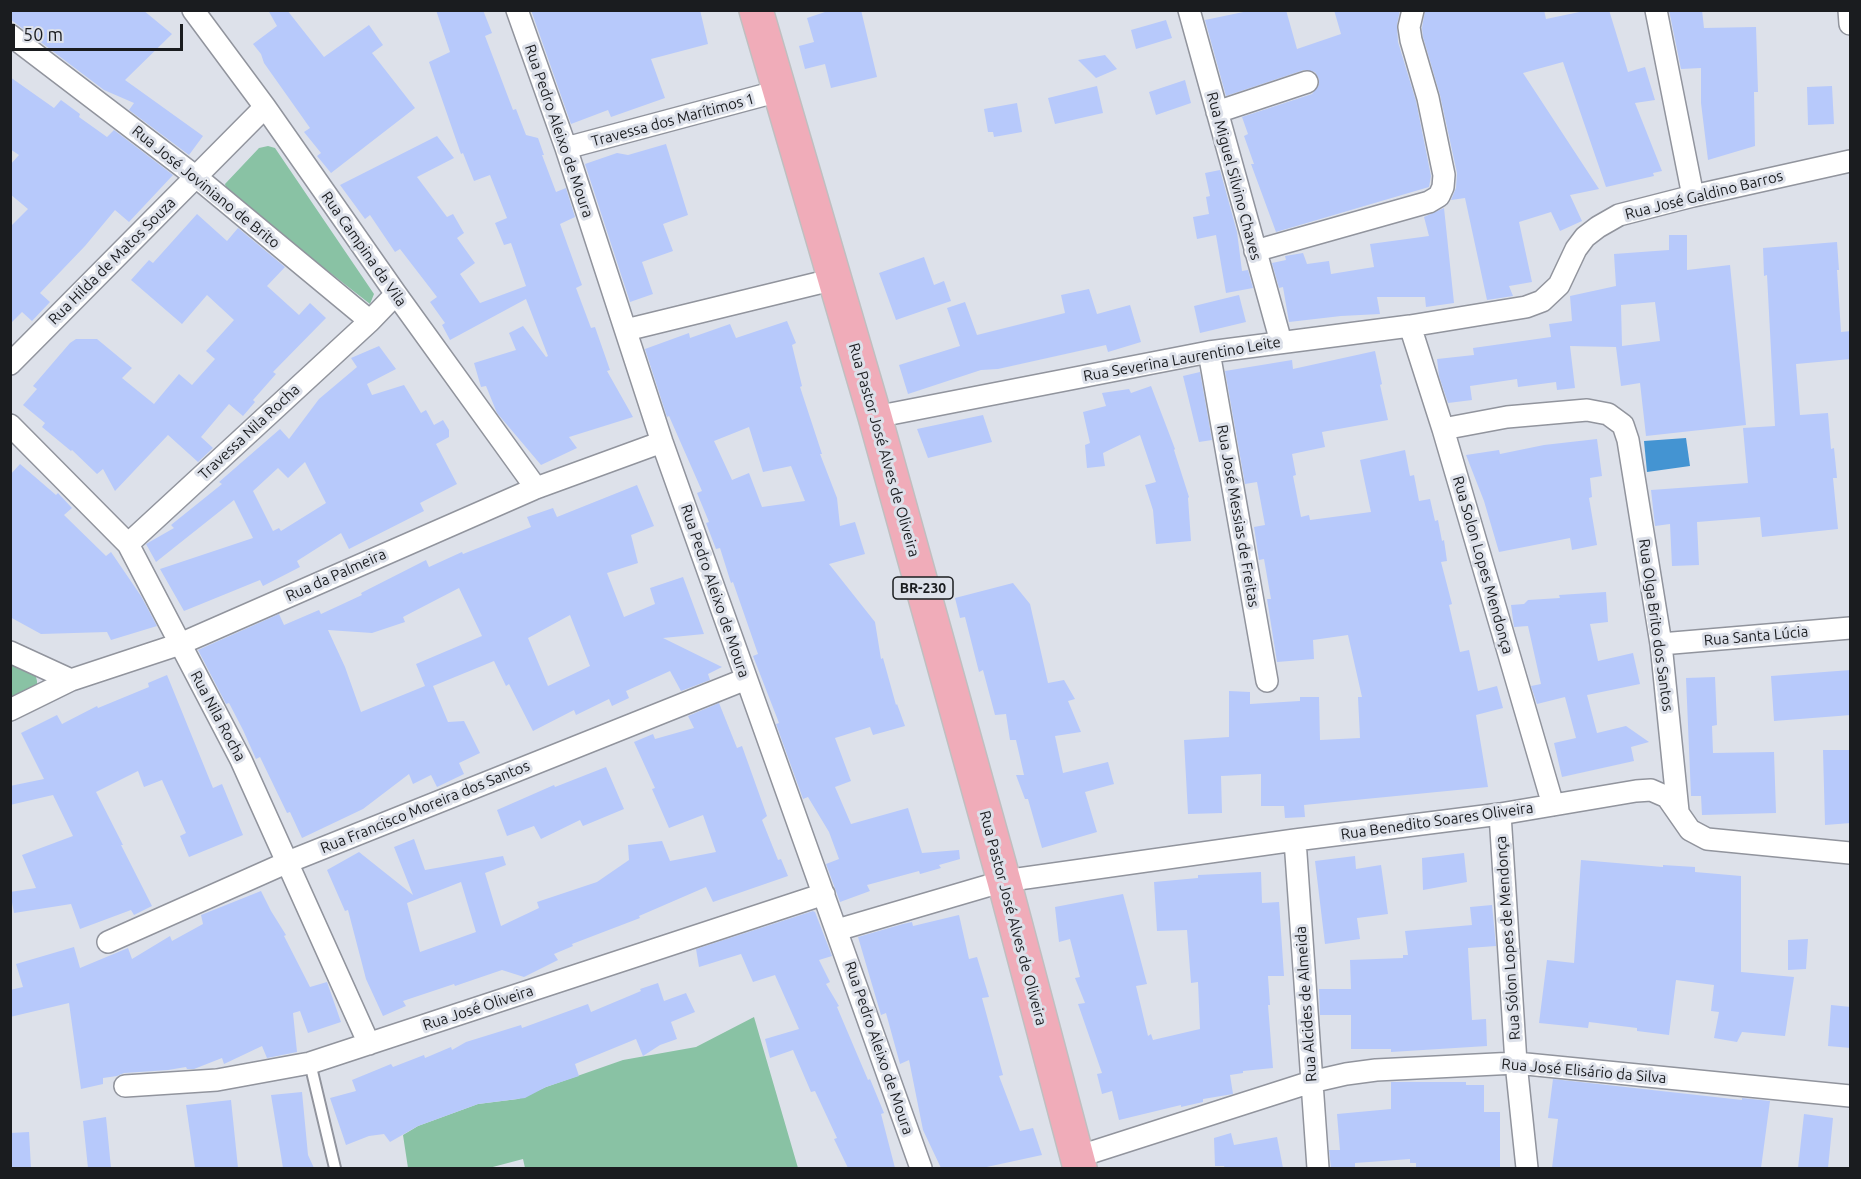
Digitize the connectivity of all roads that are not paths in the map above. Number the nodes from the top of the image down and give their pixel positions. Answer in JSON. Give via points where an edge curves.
{"nodes":[{"id":1,"x":193,"y":10,"type":"edge"},
{"id":2,"x":517,"y":10,"type":"edge"},
{"id":3,"x":756,"y":10,"type":"edge"},
{"id":4,"x":1189,"y":10,"type":"edge"},
{"id":5,"x":1413,"y":10,"type":"edge"},
{"id":6,"x":1656,"y":10,"type":"edge"},
{"id":7,"x":1850,"y":10,"type":"edge"},
{"id":8,"x":1851,"y":24,"type":"edge"},
{"id":9,"x":10,"y":35,"type":"edge"},
{"id":10,"x":1307,"y":82,"type":"dead end"},
{"id":11,"x":779,"y":91,"type":"junction"},
{"id":12,"x":265,"y":107,"type":"junction"},
{"id":13,"x":1216,"y":112,"type":"junction"},
{"id":14,"x":566,"y":148,"type":"junction"},
{"id":15,"x":1851,"y":160,"type":"edge"},
{"id":16,"x":195,"y":176,"type":"junction"},
{"id":17,"x":1693,"y":196,"type":"junction"},
{"id":18,"x":1255,"y":252,"type":"junction"},
{"id":19,"x":835,"y":279,"type":"junction"},
{"id":20,"x":396,"y":294,"type":"junction"},
{"id":21,"x":1492,"y":313,"type":"joint"},
{"id":22,"x":370,"y":321,"type":"junction"},
{"id":23,"x":1410,"y":326,"type":"junction"},
{"id":24,"x":626,"y":330,"type":"junction"},
{"id":25,"x":1281,"y":342,"type":"junction"},
{"id":26,"x":1209,"y":352,"type":"junction"},
{"id":27,"x":10,"y":364,"type":"edge"},
{"id":28,"x":875,"y":417,"type":"junction"},
{"id":29,"x":10,"y":425,"type":"edge"},
{"id":30,"x":1443,"y":429,"type":"junction"},
{"id":31,"x":662,"y":442,"type":"junction"},
{"id":32,"x":536,"y":488,"type":"junction"},
{"id":33,"x":128,"y":544,"type":"junction"},
{"id":34,"x":1851,"y":628,"type":"edge"},
{"id":35,"x":180,"y":644,"type":"junction"},
{"id":36,"x":1661,"y":644,"type":"junction"},
{"id":37,"x":10,"y":652,"type":"edge"},
{"id":38,"x":746,"y":679,"type":"junction"},
{"id":39,"x":71,"y":680,"type":"junction"},
{"id":40,"x":1267,"y":681,"type":"dead end"},
{"id":41,"x":10,"y":710,"type":"edge"},
{"id":42,"x":1553,"y":805,"type":"junction"},
{"id":43,"x":1678,"y":811,"type":"junction"},
{"id":44,"x":1500,"y":814,"type":"junction"},
{"id":45,"x":1294,"y":840,"type":"junction"},
{"id":46,"x":1851,"y":853,"type":"edge"},
{"id":47,"x":288,"y":862,"type":"junction"},
{"id":48,"x":1004,"y":880,"type":"junction"},
{"id":49,"x":824,"y":894,"type":"junction"},
{"id":50,"x":837,"y":930,"type":"junction"},
{"id":51,"x":108,"y":942,"type":"dead end"},
{"id":52,"x":369,"y":1044,"type":"junction"},
{"id":53,"x":310,"y":1063,"type":"junction"},
{"id":54,"x":1516,"y":1063,"type":"junction"},
{"id":55,"x":1311,"y":1082,"type":"junction"},
{"id":56,"x":125,"y":1086,"type":"dead end"},
{"id":57,"x":1851,"y":1096,"type":"edge"},
{"id":58,"x":1079,"y":1163,"type":"edge"},
{"id":59,"x":335,"y":1168,"type":"edge"},
{"id":60,"x":921,"y":1168,"type":"edge"},
{"id":61,"x":1318,"y":1168,"type":"edge"},
{"id":62,"x":1527,"y":1168,"type":"edge"}],
"edges":[{"from":1,"to":12,"type":"street","name":"Rua Campina da Vila"},
{"from":2,"to":14,"type":"street","name":"Rua Pedro Aleixo de Moura"},
{"from":3,"to":11,"type":"main road","name":"Rua Pastor José Alves de Oliveira","number":"BR-230"},
{"from":4,"to":13,"type":"street","name":"Rua Miguel Silvino Chaves"},
{"from":5,"to":18,"type":"street","via":[[1411,40],[1444,175],[1439,196],[1430,202]]},
{"from":6,"to":17,"type":"street"},
{"from":7,"to":8,"type":"street"},
{"from":9,"to":16,"type":"street","name":"Rua José Joviniano de Brito"},
{"from":10,"to":13,"type":"street"},
{"from":11,"to":14,"type":"street","name":"Travessa dos Marítimos 1"},
{"from":11,"to":19,"type":"main road","name":"Rua Pastor José Alves de Oliveira","number":"BR-230"},
{"from":12,"to":16,"type":"street","name":"Rua Hilda de Matos Souza"},
{"from":12,"to":20,"type":"street","name":"Rua Campina da Vila"},
{"from":13,"to":18,"type":"street","name":"Rua Miguel Silvino Chaves"},
{"from":14,"to":24,"type":"street","name":"Rua Pedro Aleixo de Moura"},
{"from":15,"to":17,"type":"street","name":"Rua José Galdino Barros"},
{"from":16,"to":22,"type":"street","name":"Rua José Joviniano de Brito"},
{"from":16,"to":27,"type":"street","name":"Rua Hilda de Matos Souza"},
{"from":17,"to":21,"type":"street","name":"Rua José Galdino Barros","via":[[1619,215],[1598,227],[1585,237],[1559,285],[1542,301]]},
{"from":18,"to":25,"type":"street","name":"Rua Miguel Silvino Chaves"},
{"from":19,"to":24,"type":"street"},
{"from":19,"to":28,"type":"main road","name":"Rua Pastor José Alves de Oliveira","number":"BR-230"},
{"from":20,"to":22,"type":"street"},
{"from":20,"to":32,"type":"street","name":"Rua Campina da Vila"},
{"from":21,"to":23,"type":"street","name":"Rua Severina Laurentino Leite"},
{"from":22,"to":33,"type":"street","name":"Travessa Nila Rocha"},
{"from":23,"to":25,"type":"street","name":"Rua Severina Laurentino Leite"},
{"from":23,"to":30,"type":"street","name":"Rua Solon Lopes Mendonça"},
{"from":24,"to":31,"type":"street","name":"Rua Pedro Aleixo de Moura"},
{"from":25,"to":26,"type":"street","name":"Rua Severina Laurentino Leite"},
{"from":26,"to":28,"type":"street","name":"Rua Severina Laurentino Leite"},
{"from":26,"to":40,"type":"street","name":"Rua José Messias de Freitas"},
{"from":28,"to":48,"type":"main road","name":"Rua Pastor José Alves de Oliveira","number":"BR-230"},
{"from":29,"to":33,"type":"street","name":"Rua Nila Rocha"},
{"from":30,"to":36,"type":"street","name":"Rua Olga Brito dos Santos","via":[[1507,417],[1587,410],[1608,414],[1623,425]]},
{"from":30,"to":42,"type":"street","name":"Rua Solon Lopes Mendonça"},
{"from":31,"to":32,"type":"street","name":"Rua da Palmeira"},
{"from":31,"to":38,"type":"street","name":"Rua Pedro Aleixo de Moura"},
{"from":32,"to":35,"type":"street","name":"Rua da Palmeira"},
{"from":33,"to":35,"type":"street","name":"Rua Nila Rocha"},
{"from":34,"to":36,"type":"street","name":"Rua Santa Lúcia"},
{"from":35,"to":39,"type":"street","name":"Rua da Palmeira"},
{"from":35,"to":47,"type":"street","name":"Rua Nila Rocha","via":[[241,760]]},
{"from":36,"to":43,"type":"street","name":"Rua Olga Brito dos Santos"},
{"from":37,"to":39,"type":"street"},
{"from":38,"to":47,"type":"street","name":"Rua Francisco Moreira dos Santos"},
{"from":38,"to":49,"type":"street","name":"Rua Pedro Aleixo de Moura"},
{"from":39,"to":41,"type":"street","name":"Rua da Palmeira"},
{"from":42,"to":43,"type":"street","name":"Rua Benedito Soares Oliveira","via":[[1651,790],[1667,797]]},
{"from":42,"to":44,"type":"street","name":"Rua Benedito Soares Oliveira"},
{"from":43,"to":46,"type":"street","name":"Rua Benedito Soares Oliveira","via":[[1690,830],[1707,839]]},
{"from":44,"to":45,"type":"street","name":"Rua Benedito Soares Oliveira"},
{"from":44,"to":54,"type":"street","name":"Rua Sólon Lopes de Mendonça"},
{"from":45,"to":48,"type":"street","name":"Rua Benedito Soares Oliveira"},
{"from":45,"to":55,"type":"street","name":"Rua Alcides de Almeida"},
{"from":47,"to":51,"type":"street","name":"Rua Francisco Moreira dos Santos"},
{"from":47,"to":52,"type":"street","name":"Rua Nila Rocha"},
{"from":48,"to":50,"type":"street","name":"Rua Benedito Soares Oliveira"},
{"from":48,"to":58,"type":"main road","name":"Rua Pastor José Alves de Oliveira","number":"BR-230"},
{"from":49,"to":50,"type":"street","name":"Rua Pedro Aleixo de Moura"},
{"from":49,"to":52,"type":"street","name":"Rua José Oliveira"},
{"from":50,"to":60,"type":"street","name":"Rua Pedro Aleixo de Moura"},
{"from":52,"to":53,"type":"street","name":"Rua José Oliveira"},
{"from":53,"to":56,"type":"street","name":"Rua José Oliveira","via":[[217,1080]]},
{"from":53,"to":59,"type":"lane"},
{"from":54,"to":55,"type":"street","name":"Rua José Elisário da Silva","via":[[1376,1070]]},
{"from":54,"to":57,"type":"street","name":"Rua José Elisário da Silva"},
{"from":54,"to":62,"type":"street","name":"Rua Sólon Lopes de Mendonça"},
{"from":55,"to":58,"type":"street","name":"Rua José Elisário da Silva"},
{"from":55,"to":61,"type":"street","name":"Rua Alcides de Almeida"}]}
